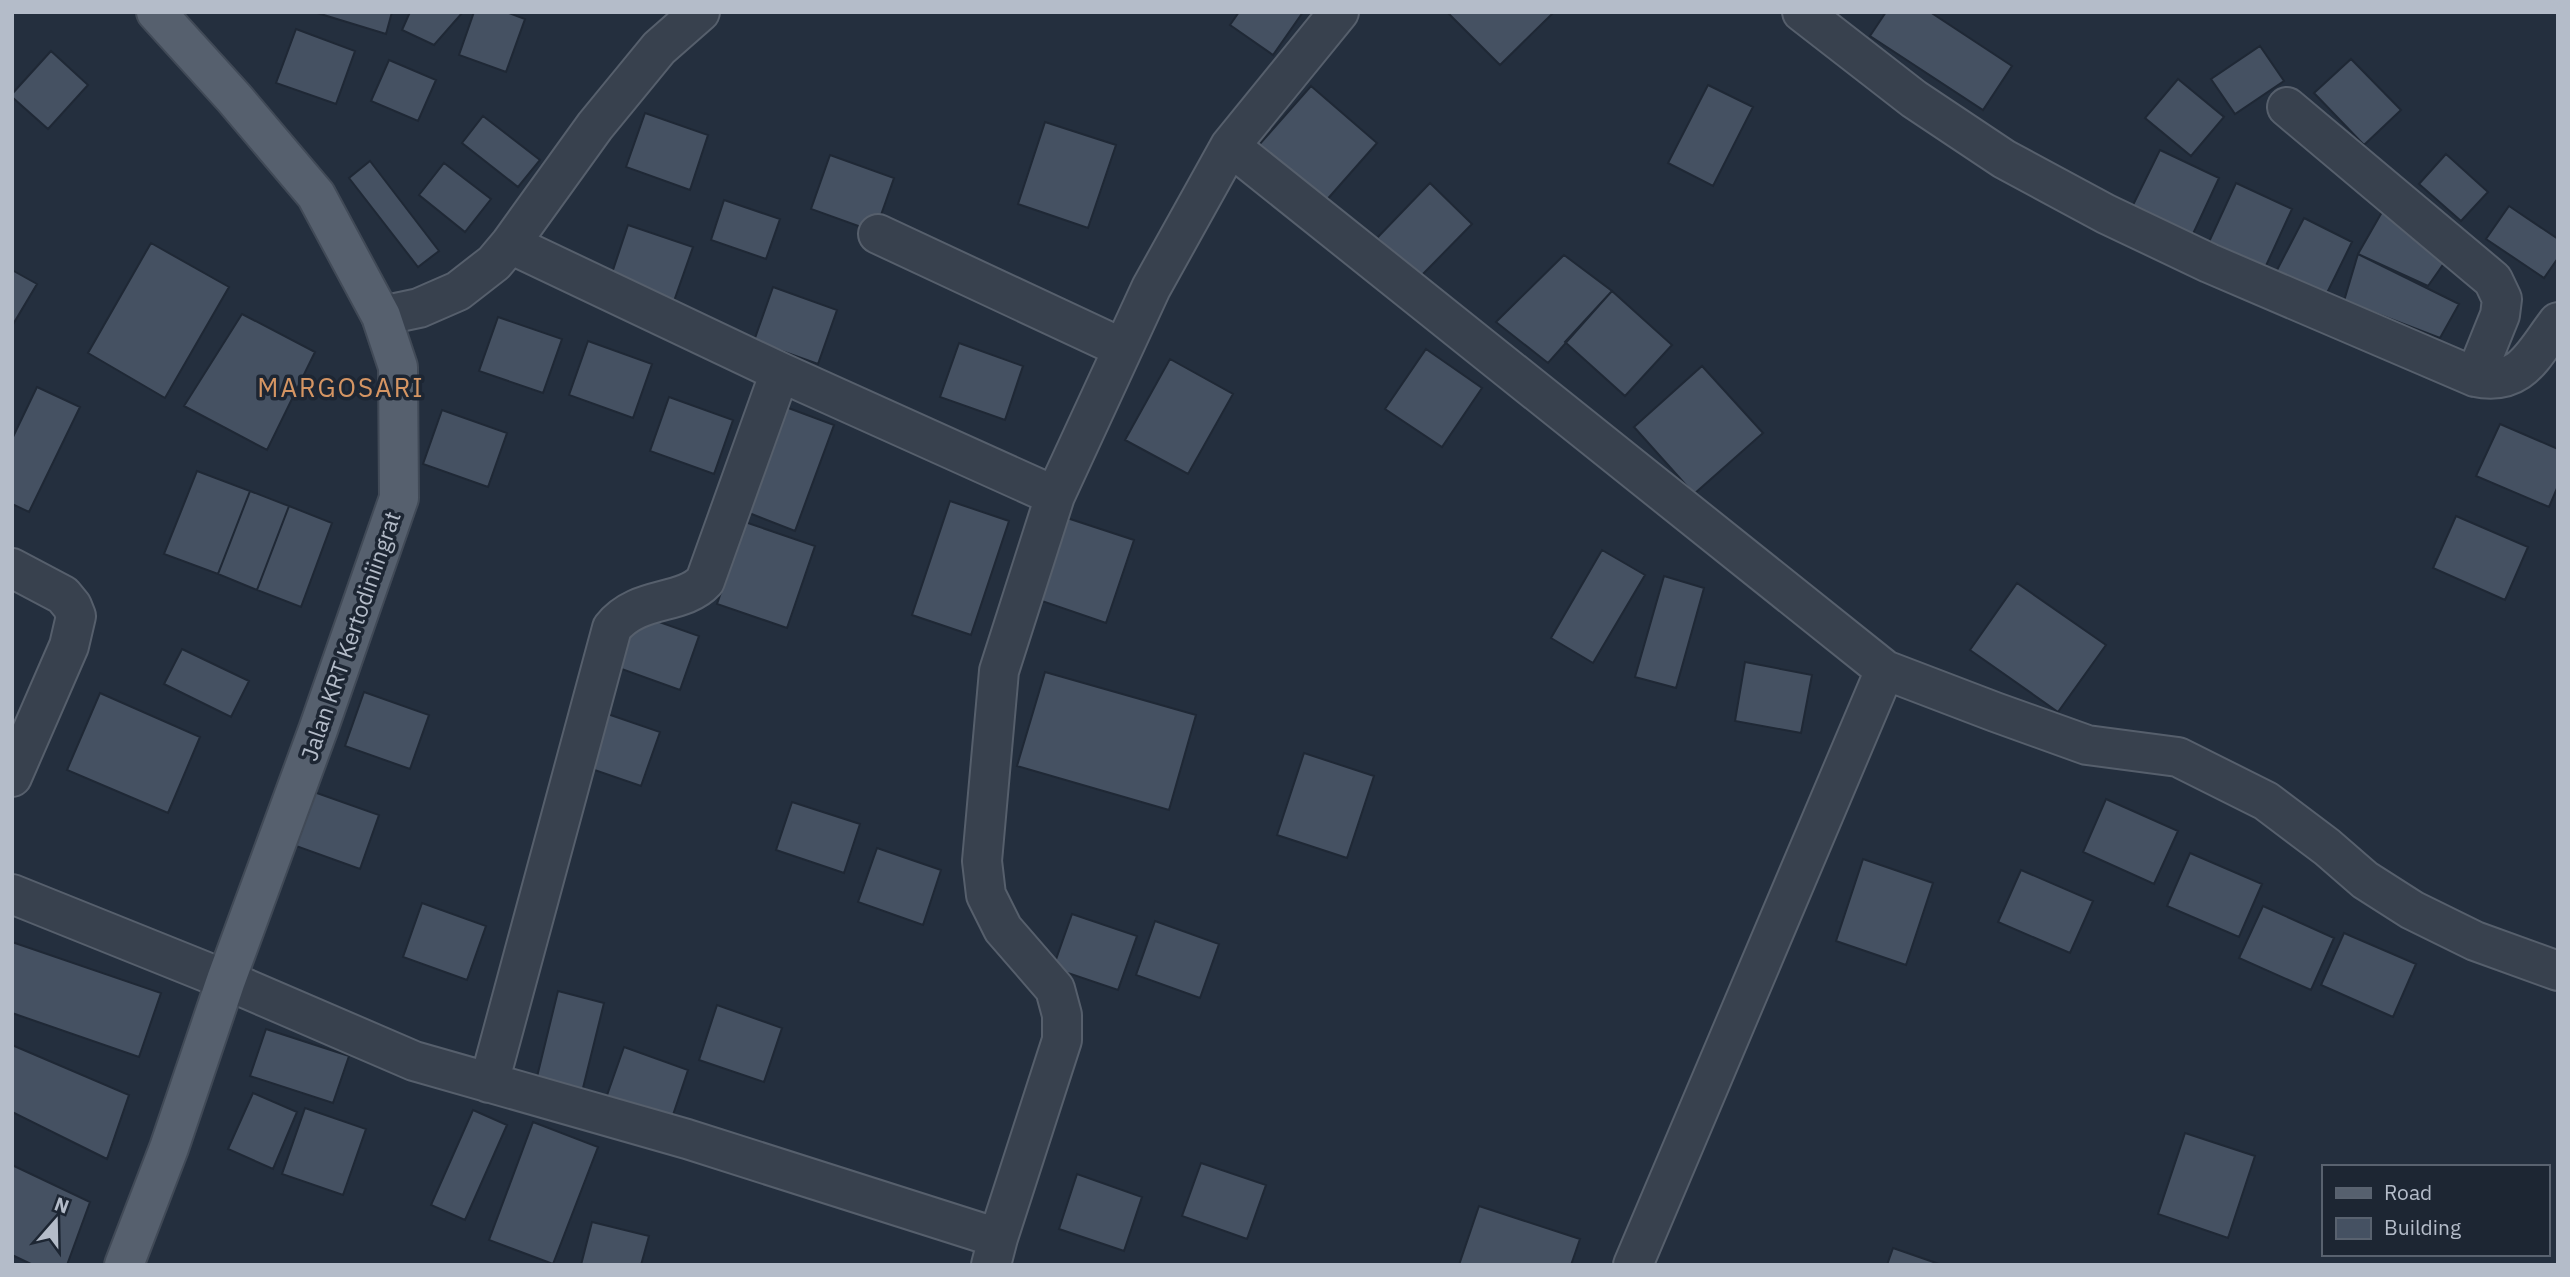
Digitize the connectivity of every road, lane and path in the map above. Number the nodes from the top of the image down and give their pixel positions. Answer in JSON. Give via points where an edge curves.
{"nodes":[{"id":1,"x":156,"y":12,"type":"edge"},
{"id":2,"x":700,"y":12,"type":"edge"},
{"id":3,"x":1339,"y":12,"type":"edge"},
{"id":4,"x":1801,"y":12,"type":"edge"},
{"id":5,"x":2287,"y":107,"type":"dead end"},
{"id":6,"x":1230,"y":146,"type":"junction"},
{"id":7,"x":878,"y":234,"type":"dead end"},
{"id":8,"x":510,"y":244,"type":"junction"},
{"id":9,"x":381,"y":316,"type":"junction"},
{"id":10,"x":2558,"y":322,"type":"edge"},
{"id":11,"x":1122,"y":348,"type":"junction"},
{"id":12,"x":780,"y":372,"type":"junction"},
{"id":13,"x":2475,"y":377,"type":"junction"},
{"id":14,"x":1055,"y":496,"type":"junction"},
{"id":15,"x":12,"y":568,"type":"edge"},
{"id":16,"x":1885,"y":670,"type":"junction"},
{"id":17,"x":12,"y":777,"type":"edge"},
{"id":18,"x":12,"y":894,"type":"edge"},
{"id":19,"x":2558,"y":971,"type":"edge"},
{"id":20,"x":226,"y":980,"type":"junction"},
{"id":21,"x":489,"y":1083,"type":"junction"},
{"id":22,"x":994,"y":1251,"type":"edge"},
{"id":23,"x":124,"y":1265,"type":"edge"},
{"id":24,"x":1633,"y":1265,"type":"edge"}],
"edges":[{"from":1,"to":9,"type":"main road","name":"Jalan KRT Kertodiniingrat","via":[[316,195]]},
{"from":2,"to":8,"type":"street","via":[[659,48]]},
{"from":3,"to":6,"type":"street"},
{"from":4,"to":13,"type":"street","via":[[1914,99],[2004,159],[2209,263]]},
{"from":5,"to":13,"type":"street","via":[[2493,280],[2502,299],[2500,315]]},
{"from":6,"to":11,"type":"street"},
{"from":6,"to":16,"type":"street"},
{"from":7,"to":11,"type":"street"},
{"from":8,"to":9,"type":"street","via":[[458,291],[419,308]]},
{"from":8,"to":12,"type":"street"},
{"from":9,"to":20,"type":"main road","name":"Jalan KRT Kertodiniingrat","via":[[398,367],[399,498]]},
{"from":10,"to":13,"type":"street","via":[[2514,376]]},
{"from":11,"to":14,"type":"street"},
{"from":12,"to":14,"type":"street"},
{"from":12,"to":21,"type":"street","via":[[705,581],[634,610],[612,628]]},
{"from":14,"to":22,"type":"street","via":[[999,671],[982,861],[986,895],[1003,929],[1055,989],[1062,1040]]},
{"from":15,"to":17,"type":"street","via":[[63,595],[76,616],[69,646]]},
{"from":16,"to":19,"type":"street","via":[[2087,745],[2178,757],[2266,801],[2365,880],[2412,909],[2475,941]]},
{"from":16,"to":24,"type":"street"},
{"from":18,"to":20,"type":"street"},
{"from":20,"to":21,"type":"street","via":[[414,1061]]},
{"from":20,"to":23,"type":"main road","name":"Jalan KRT Kertodiniingrat"},
{"from":21,"to":22,"type":"street","via":[[687,1139]]}]}
